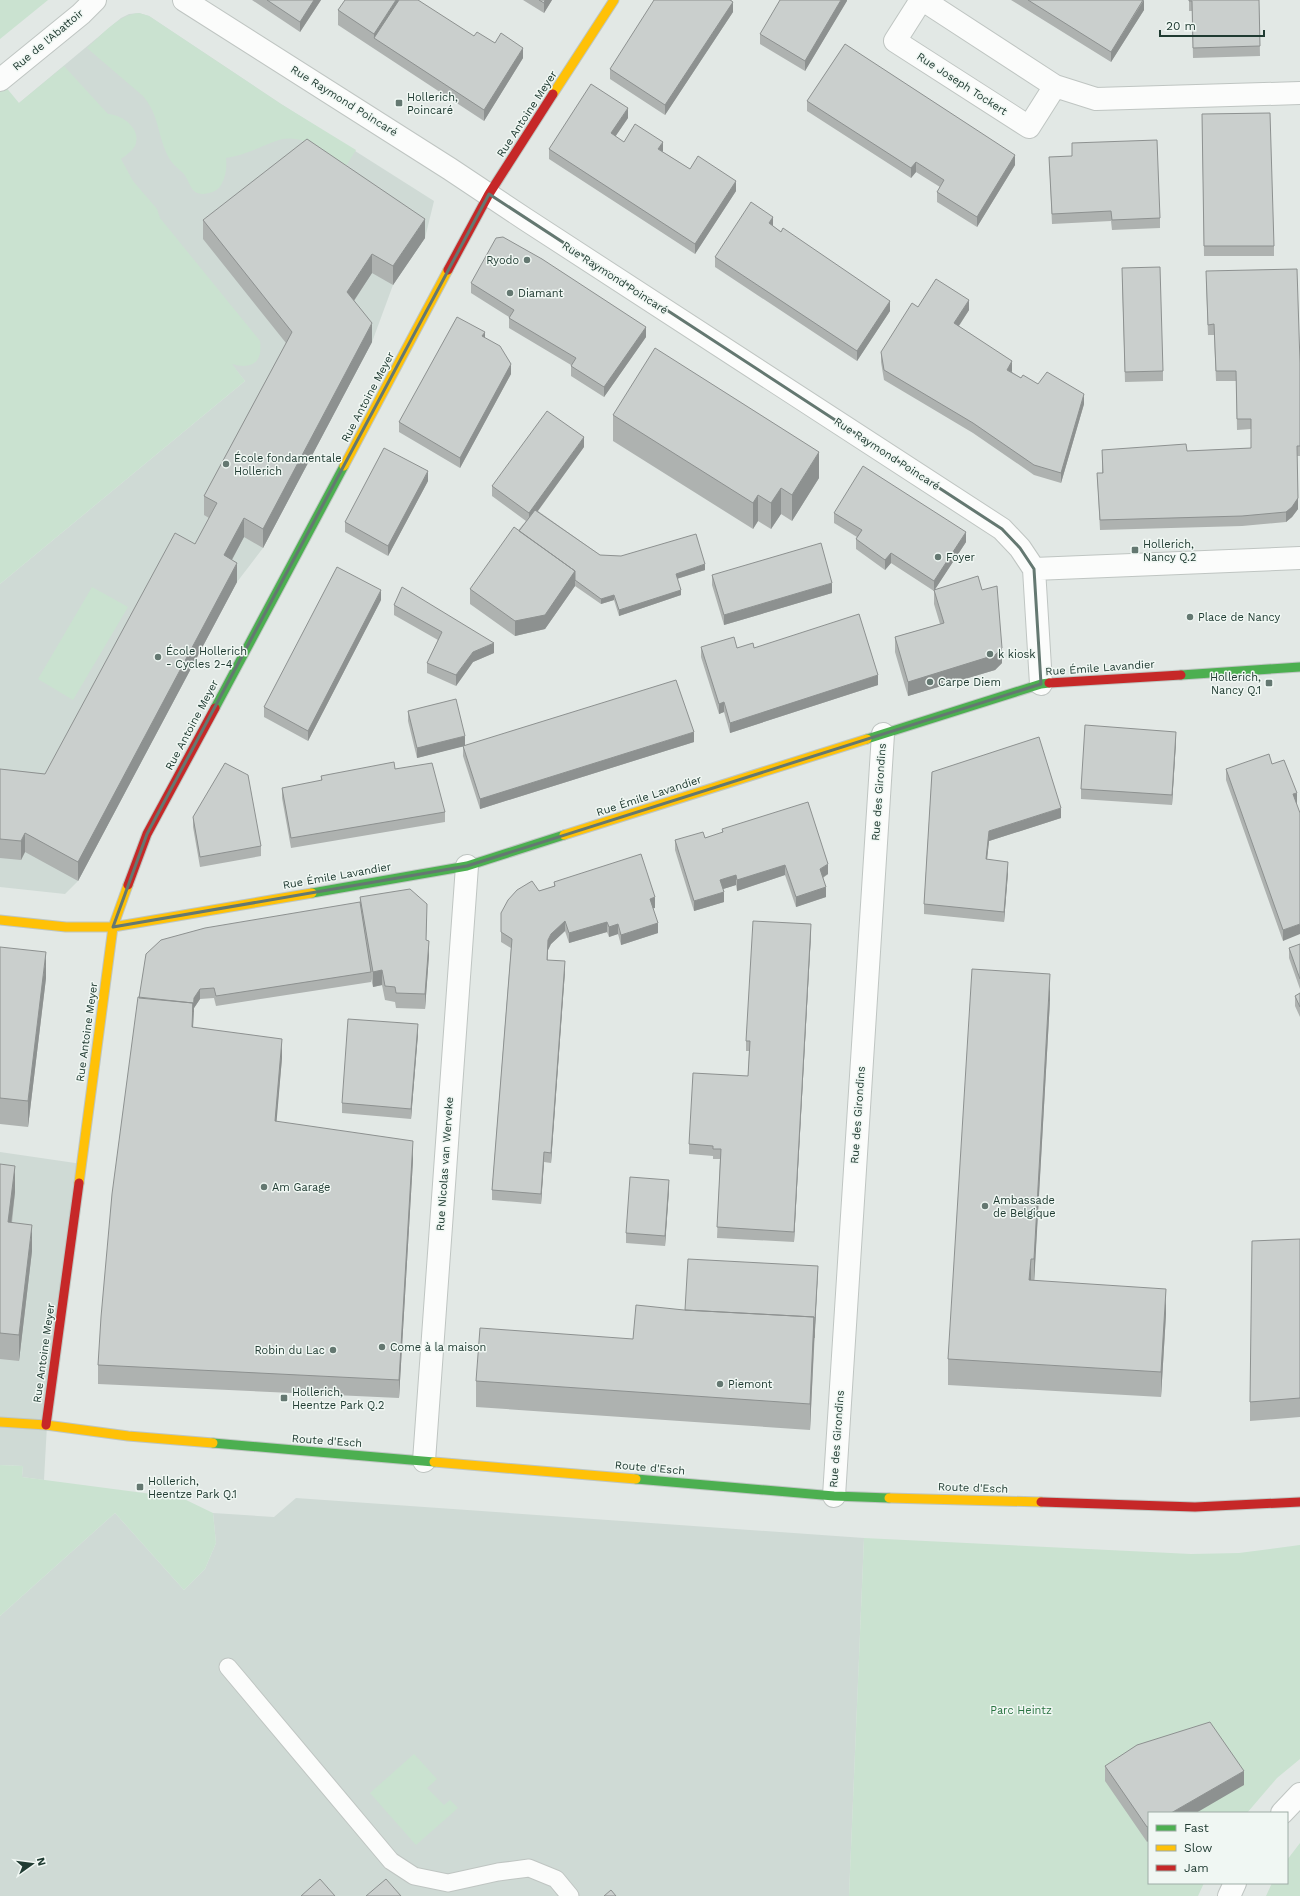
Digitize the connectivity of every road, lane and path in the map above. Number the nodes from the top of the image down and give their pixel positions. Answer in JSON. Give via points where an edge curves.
{"nodes":[{"id":1,"x":95,"y":0,"type":"edge"},
{"id":2,"x":184,"y":0,"type":"edge"},
{"id":3,"x":614,"y":0,"type":"edge"},
{"id":4,"x":922,"y":0,"type":"edge"},
{"id":5,"x":0,"y":80,"type":"edge"},
{"id":6,"x":1055,"y":86,"type":"junction"},
{"id":7,"x":1300,"y":93,"type":"edge"},
{"id":8,"x":489,"y":194,"type":"junction"},
{"id":9,"x":1300,"y":558,"type":"edge"},
{"id":10,"x":1034,"y":569,"type":"junction"},
{"id":11,"x":1300,"y":667,"type":"edge"},
{"id":12,"x":1041,"y":684,"type":"junction"},
{"id":13,"x":883,"y":734,"type":"junction"},
{"id":14,"x":466,"y":866,"type":"junction"},
{"id":15,"x":0,"y":920,"type":"edge"},
{"id":16,"x":113,"y":927,"type":"junction"},
{"id":17,"x":0,"y":1422,"type":"edge"},
{"id":18,"x":46,"y":1425,"type":"junction"},
{"id":19,"x":424,"y":1461,"type":"junction"},
{"id":20,"x":834,"y":1496,"type":"junction"},
{"id":21,"x":1300,"y":1502,"type":"edge"},
{"id":22,"x":228,"y":1667,"type":"dead end"},
{"id":23,"x":1300,"y":1794,"type":"edge"},
{"id":24,"x":1283,"y":1812,"type":"edge"},
{"id":25,"x":1235,"y":1884,"type":"edge"},
{"id":26,"x":570,"y":1896,"type":"edge"},
{"id":27,"x":1229,"y":1896,"type":"edge"}],
"edges":[{"from":1,"to":5,"type":"street","name":"Rue de l'Abattoir"},
{"from":2,"to":8,"type":"street","name":"Rue Raymond Poincaré"},
{"from":3,"to":8,"type":"street","name":"Rue Antoine Meyer"},
{"from":4,"to":6,"type":"street","name":"Rue Joseph Tockert"},
{"from":4,"to":6,"type":"street","name":"Rue Joseph Tockert","via":[[895,41],[1029,127]]},
{"from":6,"to":7,"type":"street","name":"Rue Joseph Tockert","via":[[1096,99]]},
{"from":8,"to":10,"type":"street","name":"Rue Raymond Poincaré","via":[[1002,529],[1020,548]]},
{"from":8,"to":16,"type":"street","name":"Rue Antoine Meyer","via":[[147,834]]},
{"from":9,"to":10,"type":"street"},
{"from":10,"to":12,"type":"street"},
{"from":11,"to":12,"type":"street","name":"Rue Émile Lavandier"},
{"from":12,"to":13,"type":"street","name":"Rue Émile Lavandier"},
{"from":13,"to":14,"type":"street","name":"Rue Émile Lavandier"},
{"from":13,"to":20,"type":"street","name":"Rue des Girondins"},
{"from":14,"to":16,"type":"street","name":"Rue Émile Lavandier"},
{"from":14,"to":19,"type":"street","name":"Rue Nicolas van Werveke"},
{"from":15,"to":16,"type":"street","name":"Rue Émile Lavandier","via":[[66,927]]},
{"from":16,"to":18,"type":"street","name":"Rue Antoine Meyer"},
{"from":17,"to":18,"type":"street","name":"Route d'Esch"},
{"from":18,"to":19,"type":"street","name":"Route d'Esch","via":[[128,1436]]},
{"from":19,"to":20,"type":"street","name":"Route d'Esch"},
{"from":20,"to":21,"type":"street","name":"Route d'Esch","via":[[1194,1507]]},
{"from":22,"to":26,"type":"lane","via":[[391,1861],[414,1876],[448,1883],[529,1868],[556,1879]]},
{"from":23,"to":24,"type":"street"},
{"from":25,"to":27,"type":"street"}]}
